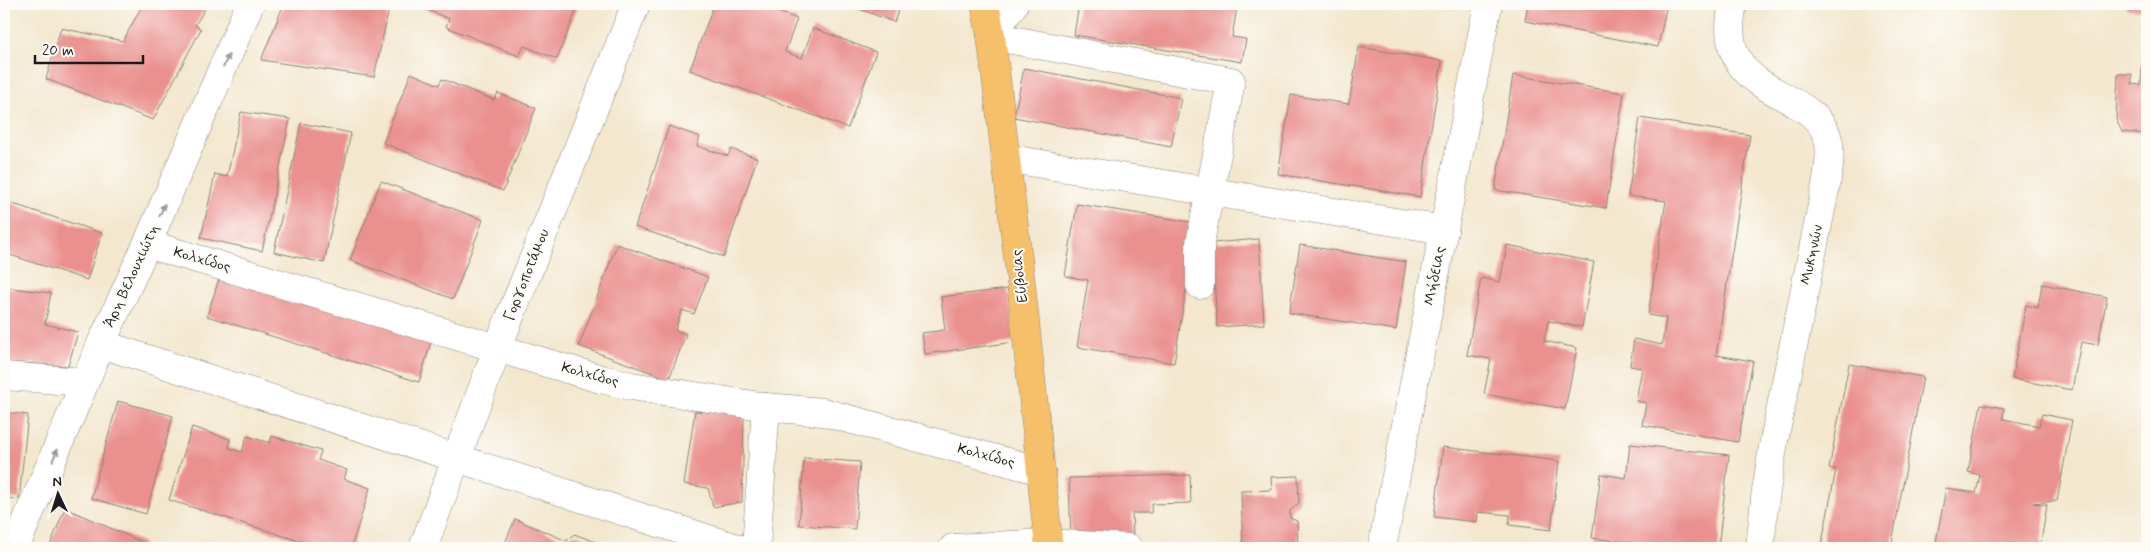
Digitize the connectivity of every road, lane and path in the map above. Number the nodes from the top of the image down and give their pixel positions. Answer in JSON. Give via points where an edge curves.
{"nodes":[{"id":1,"x":250,"y":4,"type":"edge"},
{"id":2,"x":636,"y":4,"type":"edge"},
{"id":3,"x":985,"y":4,"type":"edge"},
{"id":4,"x":1014,"y":4,"type":"edge"},
{"id":5,"x":1488,"y":4,"type":"edge"},
{"id":6,"x":1733,"y":4,"type":"edge"},
{"id":7,"x":992,"y":36,"type":"junction"},
{"id":8,"x":1005,"y":158,"type":"junction"},
{"id":9,"x":1210,"y":191,"type":"junction"},
{"id":10,"x":1444,"y":230,"type":"junction"},
{"id":11,"x":147,"y":244,"type":"junction"},
{"id":12,"x":1200,"y":285,"type":"dead end"},
{"id":13,"x":101,"y":344,"type":"junction"},
{"id":14,"x":497,"y":349,"type":"junction"},
{"id":15,"x":4,"y":376,"type":"edge"},
{"id":16,"x":85,"y":382,"type":"junction"},
{"id":17,"x":766,"y":407,"type":"junction"},
{"id":18,"x":457,"y":458,"type":"junction"},
{"id":19,"x":1041,"y":471,"type":"junction"},
{"id":20,"x":1049,"y":546,"type":"edge"},
{"id":21,"x":15,"y":548,"type":"edge"},
{"id":22,"x":423,"y":548,"type":"edge"},
{"id":23,"x":737,"y":548,"type":"edge"},
{"id":24,"x":756,"y":548,"type":"edge"},
{"id":25,"x":953,"y":548,"type":"edge"},
{"id":26,"x":1129,"y":548,"type":"edge"},
{"id":27,"x":1382,"y":548,"type":"edge"},
{"id":28,"x":1760,"y":548,"type":"edge"}],
"edges":[{"from":11,"to":1,"type":"street","name":"Άρη Βελουχιώτη","one_way":true},
{"from":2,"to":14,"type":"street","name":"Γοργοποτάμου"},
{"from":3,"to":7,"type":"main road","name":"Εύβοιας"},
{"from":4,"to":7,"type":"street"},
{"from":5,"to":10,"type":"street","name":"Μήδειας"},
{"from":6,"to":28,"type":"street","name":"Μυκηνών","via":[[1729,33],[1734,54],[1746,71],[1805,110],[1820,124],[1829,142],[1826,190],[1774,441],[1764,498]]},
{"from":7,"to":8,"type":"main road","name":"Εύβοιας"},
{"from":7,"to":9,"type":"street","via":[[1231,81]]},
{"from":8,"to":9,"type":"street"},
{"from":8,"to":19,"type":"main road","name":"Εύβοιας"},
{"from":9,"to":10,"type":"street"},
{"from":9,"to":12,"type":"street","via":[[1200,243]]},
{"from":10,"to":27,"type":"street","name":"Μήδειας"},
{"from":11,"to":13,"type":"street","name":"Άρη Βελουχιώτη"},
{"from":11,"to":14,"type":"street","name":"Κολχίδος","via":[[443,330]]},
{"from":13,"to":16,"type":"street","name":"Άρη Βελουχιώτη"},
{"from":13,"to":18,"type":"street"},
{"from":14,"to":17,"type":"street","name":"Κολχίδος","via":[[631,386]]},
{"from":14,"to":18,"type":"street","name":"Γοργοποτάμου"},
{"from":15,"to":16,"type":"street"},
{"from":21,"to":16,"type":"street","name":"Άρη Βελουχιώτη","one_way":true},
{"from":17,"to":19,"type":"street","name":"Κολχίδος","via":[[823,412],[862,421]]},
{"from":17,"to":24,"type":"street"},
{"from":18,"to":22,"type":"street","name":"Γοργοποτάμου"},
{"from":18,"to":23,"type":"street"},
{"from":19,"to":20,"type":"main road","name":"Εύβοιας"},
{"from":20,"to":25,"type":"street"},
{"from":20,"to":26,"type":"street"}]}
